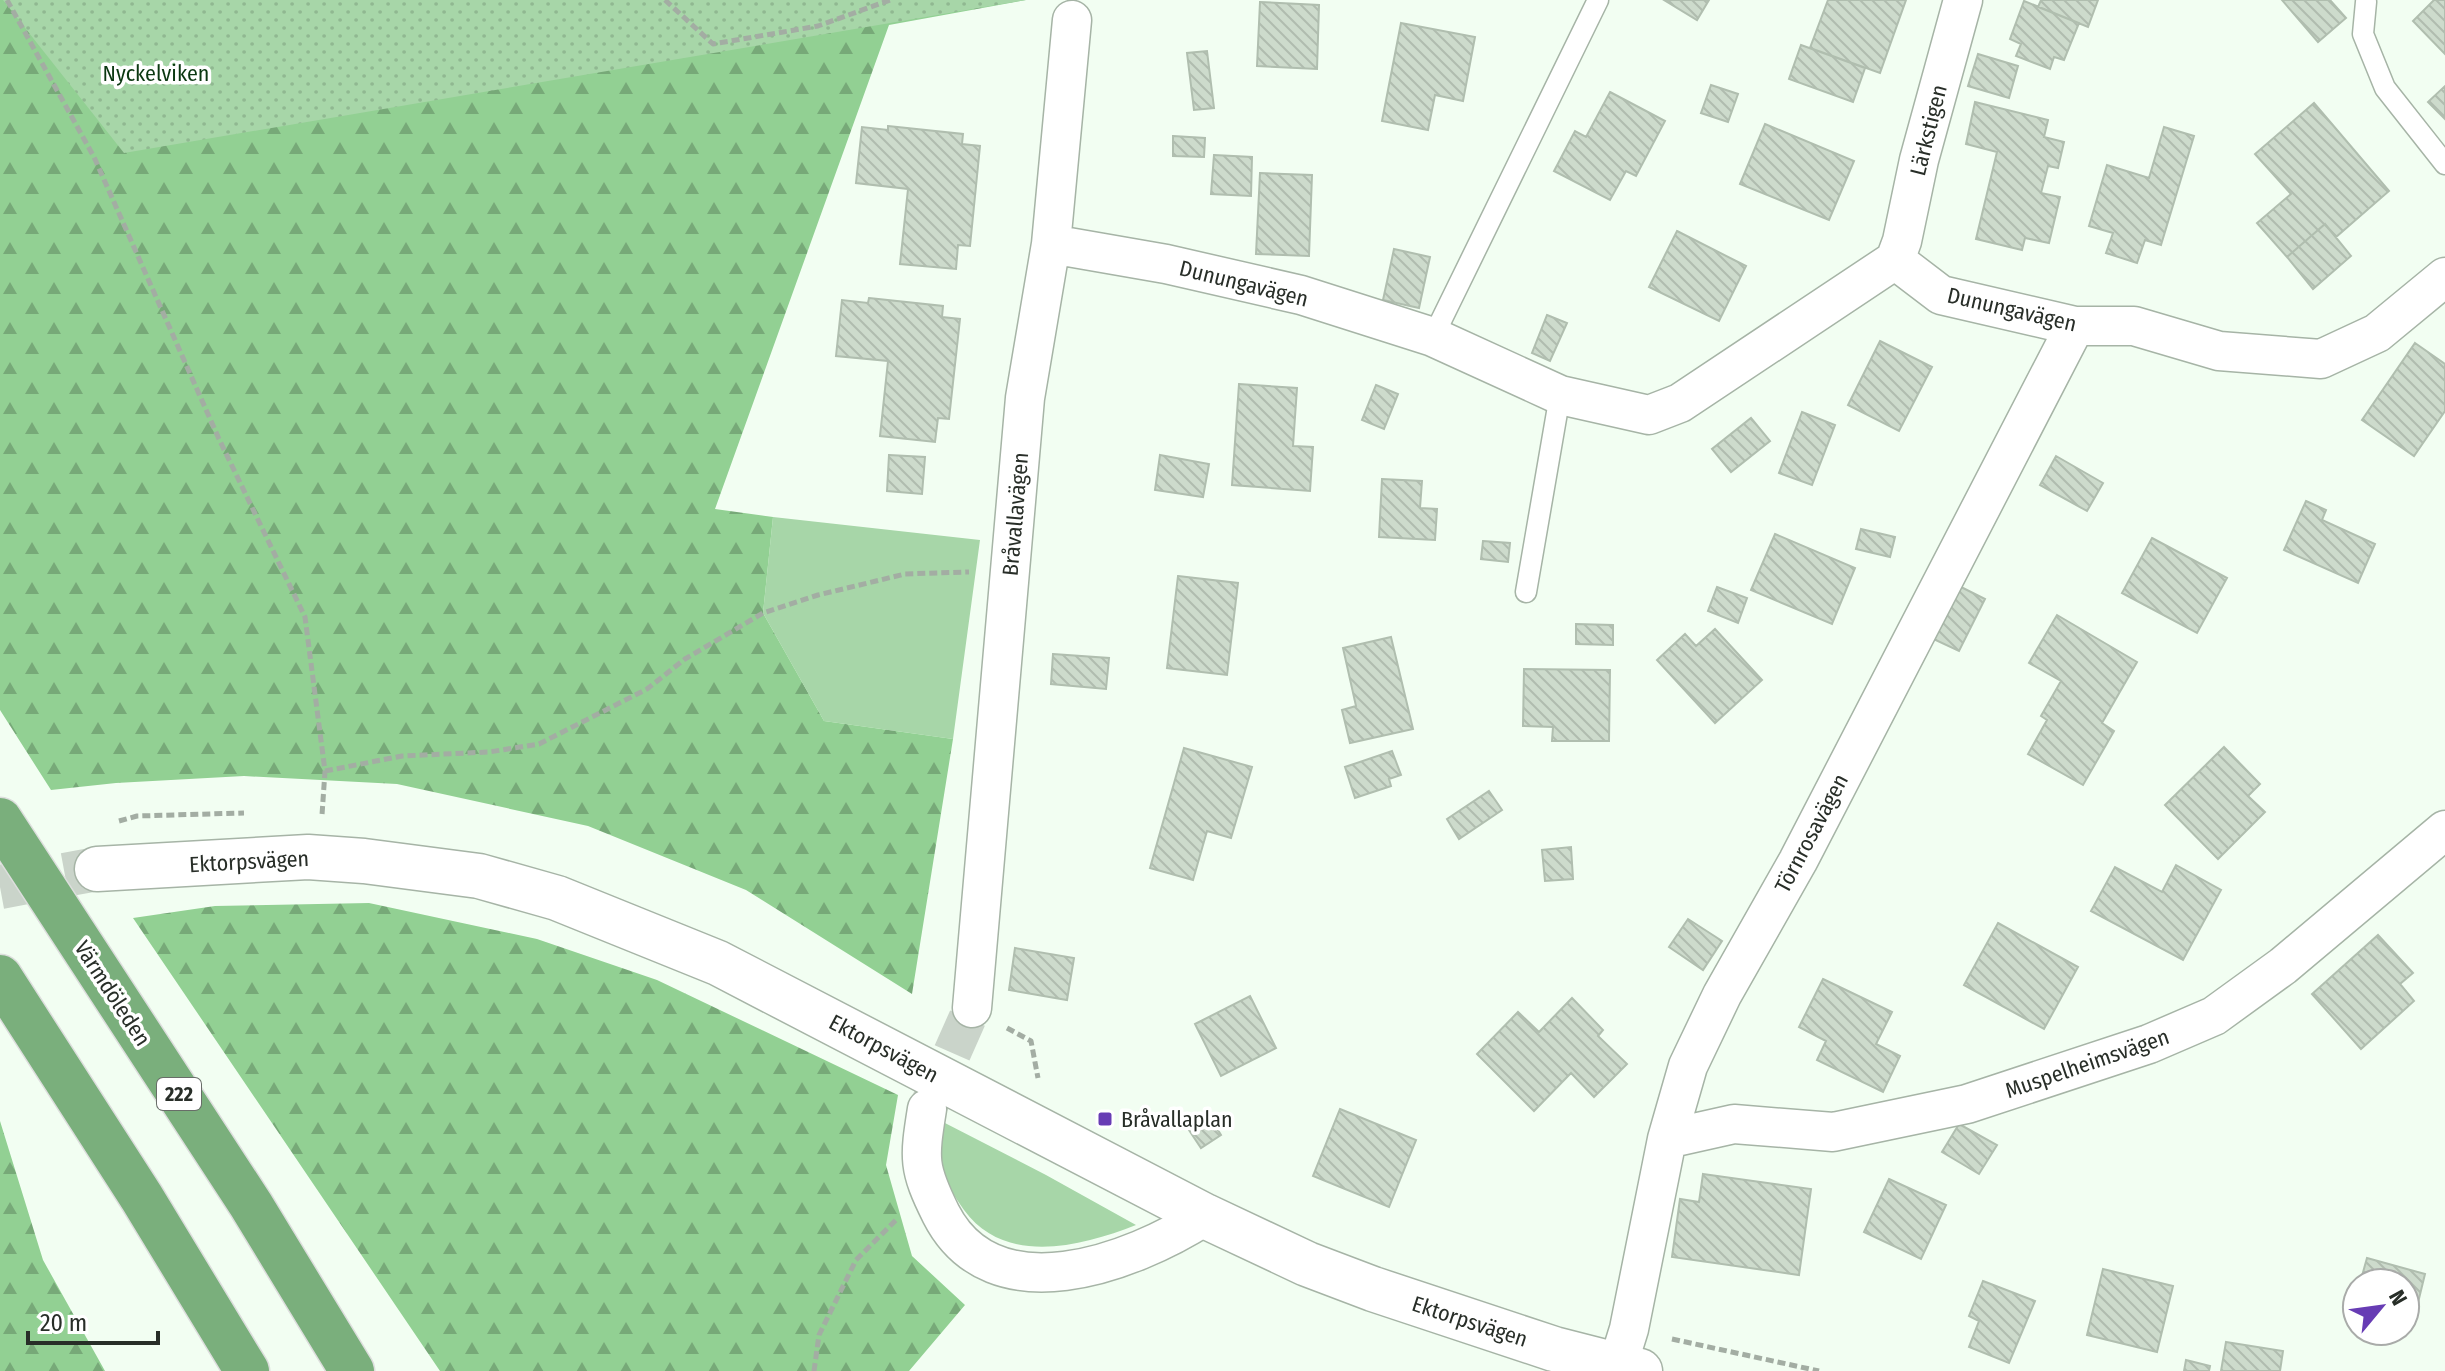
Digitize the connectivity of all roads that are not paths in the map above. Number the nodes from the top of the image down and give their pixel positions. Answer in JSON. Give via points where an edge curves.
{"nodes":[{"id":1,"x":1598,"y":0,"type":"edge"},
{"id":2,"x":1963,"y":0,"type":"edge"},
{"id":3,"x":2366,"y":2,"type":"edge"},
{"id":4,"x":1072,"y":10,"type":"edge"},
{"id":5,"x":2445,"y":164,"type":"edge"},
{"id":6,"x":1051,"y":244,"type":"junction"},
{"id":7,"x":1895,"y":260,"type":"junction"},
{"id":8,"x":2445,"y":277,"type":"edge"},
{"id":9,"x":2075,"y":326,"type":"junction"},
{"id":10,"x":1433,"y":337,"type":"junction"},
{"id":11,"x":1560,"y":395,"type":"junction"},
{"id":12,"x":1526,"y":592,"type":"dead end"},
{"id":13,"x":0,"y":820,"type":"edge"},
{"id":14,"x":2445,"y":830,"type":"edge"},
{"id":15,"x":97,"y":869,"type":"tunnel mouth"},
{"id":16,"x":0,"y":977,"type":"edge"},
{"id":17,"x":972,"y":1008,"type":"tunnel mouth"},
{"id":18,"x":927,"y":1109,"type":"tunnel mouth"},
{"id":19,"x":1667,"y":1139,"type":"junction"},
{"id":20,"x":1205,"y":1216,"type":"junction"},
{"id":21,"x":1624,"y":1369,"type":"edge"},
{"id":22,"x":247,"y":1371,"type":"edge"},
{"id":23,"x":352,"y":1371,"type":"edge"}],
"edges":[{"from":1,"to":10,"type":"lane"},
{"from":2,"to":7,"type":"street","name":"Lärkstigen"},
{"from":3,"to":5,"type":"lane","via":[[2363,34],[2385,88]]},
{"from":4,"to":6,"type":"street","name":"Bråvallavägen"},
{"from":6,"to":10,"type":"street","name":"Dunungavägen","via":[[1301,295]]},
{"from":6,"to":17,"type":"street","name":"Bråvallavägen","via":[[1025,398]]},
{"from":7,"to":9,"type":"street","name":"Dunungavägen","via":[[1941,295]]},
{"from":7,"to":11,"type":"street","name":"Dunungavägen","via":[[1680,403],[1649,415]]},
{"from":8,"to":9,"type":"street","name":"Dunungavägen","via":[[2377,333],[2321,359],[2219,351],[2134,326]]},
{"from":9,"to":19,"type":"street","name":"Törnrosavägen","via":[[1798,861],[1722,995],[1688,1066]]},
{"from":10,"to":11,"type":"street","name":"Dunungavägen"},
{"from":11,"to":12,"type":"lane"},
{"from":13,"to":23,"type":"highway","name":"Värmdöleden","number":"222","via":[[251,1205]]},
{"from":14,"to":19,"type":"street","name":"Muspelheimsvägen","via":[[2283,966],[2214,1016],[2149,1044],[1967,1104],[1833,1132],[1734,1124]]},
{"from":15,"to":20,"type":"street","name":"Ektorpsvägen","via":[[308,857],[479,876],[557,898],[718,963]]},
{"from":16,"to":22,"type":"highway"},
{"from":18,"to":20,"type":"street","via":[[921,1144],[929,1188],[968,1251],[997,1267],[1048,1274],[1110,1261],[1172,1237]]},
{"from":19,"to":21,"type":"street","name":"Törnrosavägen"},
{"from":20,"to":21,"type":"street","name":"Ektorpsvägen","via":[[1373,1289]]}]}
